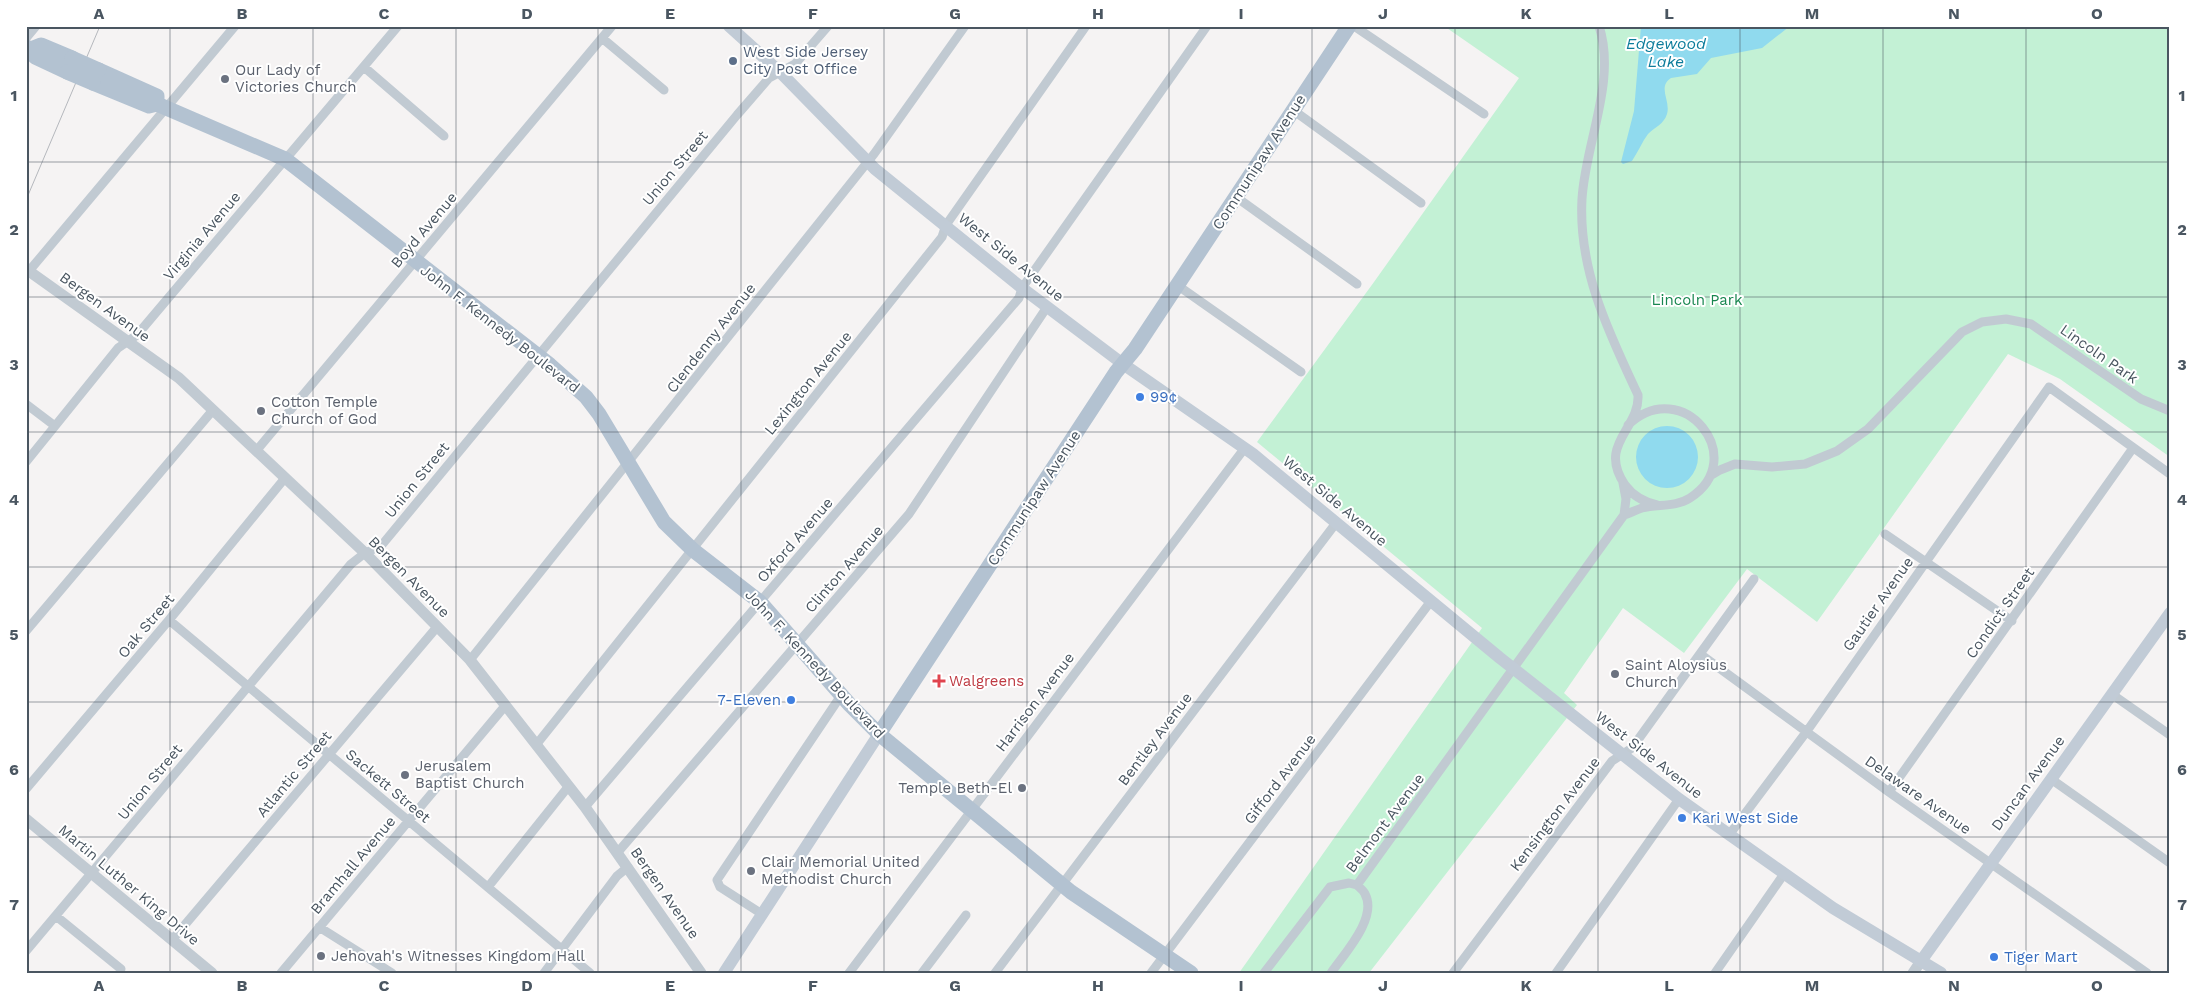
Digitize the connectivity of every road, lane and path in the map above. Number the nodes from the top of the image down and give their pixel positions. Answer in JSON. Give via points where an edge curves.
{"nodes":[{"id":1,"x":36,"y":26,"type":"edge"},
{"id":2,"x":235,"y":26,"type":"edge"},
{"id":3,"x":398,"y":26,"type":"edge"},
{"id":4,"x":612,"y":26,"type":"edge"},
{"id":5,"x":729,"y":26,"type":"edge"},
{"id":6,"x":828,"y":26,"type":"edge"},
{"id":7,"x":965,"y":26,"type":"edge"},
{"id":8,"x":1086,"y":26,"type":"edge"},
{"id":9,"x":1207,"y":26,"type":"edge"},
{"id":10,"x":1349,"y":26,"type":"edge"},
{"id":11,"x":1354,"y":26,"type":"edge"},
{"id":12,"x":1599,"y":26,"type":"edge"},
{"id":13,"x":602,"y":38,"type":"junction"},
{"id":14,"x":28,"y":45,"type":"edge"},
{"id":15,"x":364,"y":67,"type":"junction"},
{"id":16,"x":781,"y":73,"type":"junction"},
{"id":17,"x":664,"y":90,"type":"dead end"},
{"id":18,"x":162,"y":106,"type":"junction"},
{"id":19,"x":1293,"y":110,"type":"junction"},
{"id":20,"x":1484,"y":114,"type":"dead end"},
{"id":21,"x":444,"y":136,"type":"dead end"},
{"id":22,"x":285,"y":159,"type":"junction"},
{"id":23,"x":868,"y":162,"type":"junction"},
{"id":24,"x":1236,"y":197,"type":"junction"},
{"id":25,"x":1421,"y":203,"type":"dead end"},
{"id":26,"x":946,"y":225,"type":"junction"},
{"id":27,"x":416,"y":262,"type":"junction"},
{"id":28,"x":28,"y":270,"type":"edge"},
{"id":29,"x":1177,"y":284,"type":"junction"},
{"id":30,"x":1358,"y":284,"type":"dead end"},
{"id":31,"x":1022,"y":288,"type":"junction"},
{"id":32,"x":1047,"y":306,"type":"junction"},
{"id":33,"x":129,"y":342,"type":"junction"},
{"id":34,"x":537,"y":354,"type":"junction"},
{"id":35,"x":1123,"y":364,"type":"junction"},
{"id":36,"x":1301,"y":372,"type":"dead end"},
{"id":37,"x":26,"y":404,"type":"edge"},
{"id":38,"x":213,"y":410,"type":"junction"},
{"id":39,"x":2170,"y":411,"type":"edge"},
{"id":40,"x":1628,"y":425,"type":"junction"},
{"id":41,"x":55,"y":426,"type":"junction"},
{"id":42,"x":2133,"y":448,"type":"junction"},
{"id":43,"x":1244,"y":449,"type":"junction"},
{"id":44,"x":256,"y":451,"type":"junction"},
{"id":45,"x":26,"y":462,"type":"edge"},
{"id":46,"x":629,"y":463,"type":"junction"},
{"id":47,"x":2170,"y":474,"type":"edge"},
{"id":48,"x":1710,"y":476,"type":"junction"},
{"id":49,"x":285,"y":478,"type":"junction"},
{"id":50,"x":1623,"y":482,"type":"junction"},
{"id":51,"x":1660,"y":505,"type":"junction"},
{"id":52,"x":1624,"y":515,"type":"junction"},
{"id":53,"x":1336,"y":523,"type":"junction"},
{"id":54,"x":1885,"y":534,"type":"dead end"},
{"id":55,"x":693,"y":550,"type":"junction"},
{"id":56,"x":365,"y":553,"type":"junction"},
{"id":57,"x":1925,"y":561,"type":"junction"},
{"id":58,"x":1754,"y":579,"type":"dead end"},
{"id":59,"x":760,"y":602,"type":"junction"},
{"id":60,"x":1431,"y":602,"type":"junction"},
{"id":61,"x":2170,"y":613,"type":"edge"},
{"id":62,"x":169,"y":620,"type":"junction"},
{"id":63,"x":2012,"y":621,"type":"junction"},
{"id":64,"x":437,"y":627,"type":"junction"},
{"id":65,"x":26,"y":630,"type":"edge"},
{"id":66,"x":798,"y":644,"type":"junction"},
{"id":67,"x":1700,"y":654,"type":"junction"},
{"id":68,"x":470,"y":660,"type":"junction"},
{"id":69,"x":1514,"y":669,"type":"junction"},
{"id":70,"x":248,"y":686,"type":"junction"},
{"id":71,"x":842,"y":694,"type":"junction"},
{"id":72,"x":2113,"y":695,"type":"junction"},
{"id":73,"x":505,"y":706,"type":"junction"},
{"id":74,"x":1807,"y":731,"type":"junction"},
{"id":75,"x":879,"y":734,"type":"junction"},
{"id":76,"x":2170,"y":735,"type":"edge"},
{"id":77,"x":536,"y":745,"type":"junction"},
{"id":78,"x":328,"y":754,"type":"junction"},
{"id":79,"x":1622,"y":755,"type":"junction"},
{"id":80,"x":2051,"y":779,"type":"junction"},
{"id":81,"x":568,"y":787,"type":"junction"},
{"id":82,"x":26,"y":789,"type":"edge"},
{"id":83,"x":1889,"y":792,"type":"junction"},
{"id":84,"x":1679,"y":799,"type":"junction"},
{"id":85,"x":585,"y":807,"type":"junction"},
{"id":86,"x":971,"y":810,"type":"junction"},
{"id":87,"x":26,"y":819,"type":"edge"},
{"id":88,"x":408,"y":820,"type":"junction"},
{"id":89,"x":1728,"y":835,"type":"junction"},
{"id":90,"x":618,"y":852,"type":"junction"},
{"id":91,"x":1991,"y":862,"type":"junction"},
{"id":92,"x":2170,"y":864,"type":"edge"},
{"id":93,"x":628,"y":867,"type":"junction"},
{"id":94,"x":92,"y":874,"type":"junction"},
{"id":95,"x":1784,"y":874,"type":"junction"},
{"id":96,"x":1062,"y":884,"type":"junction"},
{"id":97,"x":1357,"y":885,"type":"junction"},
{"id":98,"x":488,"y":887,"type":"junction"},
{"id":99,"x":762,"y":914,"type":"junction"},
{"id":100,"x":966,"y":915,"type":"dead end"},
{"id":101,"x":56,"y":916,"type":"junction"},
{"id":102,"x":319,"y":927,"type":"junction"},
{"id":103,"x":172,"y":940,"type":"junction"},
{"id":104,"x":562,"y":949,"type":"junction"},
{"id":105,"x":26,"y":951,"type":"edge"},
{"id":106,"x":1164,"y":956,"type":"junction"},
{"id":107,"x":1921,"y":961,"type":"junction"},
{"id":108,"x":121,"y":969,"type":"dead end"},
{"id":109,"x":212,"y":973,"type":"edge"},
{"id":110,"x":281,"y":973,"type":"edge"},
{"id":111,"x":392,"y":973,"type":"edge"},
{"id":112,"x":544,"y":973,"type":"edge"},
{"id":113,"x":590,"y":973,"type":"edge"},
{"id":114,"x":701,"y":973,"type":"edge"},
{"id":115,"x":724,"y":973,"type":"edge"},
{"id":116,"x":849,"y":973,"type":"edge"},
{"id":117,"x":922,"y":973,"type":"edge"},
{"id":118,"x":995,"y":973,"type":"edge"},
{"id":119,"x":1151,"y":973,"type":"edge"},
{"id":120,"x":1192,"y":973,"type":"edge"},
{"id":121,"x":1264,"y":973,"type":"edge"},
{"id":122,"x":1331,"y":973,"type":"edge"},
{"id":123,"x":1452,"y":973,"type":"edge"},
{"id":124,"x":1556,"y":973,"type":"edge"},
{"id":125,"x":1714,"y":973,"type":"edge"},
{"id":126,"x":1913,"y":973,"type":"edge"},
{"id":127,"x":1941,"y":973,"type":"edge"},
{"id":128,"x":2147,"y":973,"type":"edge"}],
"edges":[{"from":1,"to":14,"type":"street"},
{"from":2,"to":18,"type":"street"},
{"from":3,"to":15,"type":"street","name":"Virginia Avenue"},
{"from":4,"to":13,"type":"street","name":"Boyd Avenue"},
{"from":5,"to":16,"type":"main road","name":"West Side Avenue"},
{"from":6,"to":16,"type":"street","name":"Union Street","via":[[796,64]]},
{"from":7,"to":23,"type":"street","name":"Clendenny Avenue"},
{"from":8,"to":26,"type":"street","name":"Lexington Avenue"},
{"from":9,"to":31,"type":"street","name":"Oxford Avenue"},
{"from":10,"to":19,"type":"main road","name":"Communipaw Avenue"},
{"from":11,"to":20,"type":"street"},
{"from":12,"to":40,"type":"street","via":[[1604,74],[1582,199],[1584,244],[1601,314],[1638,395],[1639,405]]},
{"from":13,"to":17,"type":"street"},
{"from":13,"to":27,"type":"street","name":"Boyd Avenue"},
{"from":14,"to":18,"type":"main road","name":"John F. Kennedy Boulevard","bridge":true,"via":[[35,57],[96,76],[148,106]]},
{"from":15,"to":21,"type":"street"},
{"from":15,"to":22,"type":"street","name":"Virginia Avenue"},
{"from":16,"to":23,"type":"main road","name":"West Side Avenue"},
{"from":16,"to":34,"type":"street","name":"Union Street","via":[[770,78],[737,115]]},
{"from":18,"to":22,"type":"main road","name":"John F. Kennedy Boulevard"},
{"from":18,"to":28,"type":"street"},
{"from":19,"to":24,"type":"main road","name":"Communipaw Avenue"},
{"from":19,"to":25,"type":"street"},
{"from":22,"to":27,"type":"main road","name":"John F. Kennedy Boulevard"},
{"from":22,"to":33,"type":"street","name":"Virginia Avenue"},
{"from":23,"to":26,"type":"main road","name":"West Side Avenue"},
{"from":23,"to":46,"type":"street","name":"Clendenny Avenue"},
{"from":24,"to":29,"type":"main road","name":"Communipaw Avenue"},
{"from":24,"to":30,"type":"street"},
{"from":26,"to":31,"type":"main road","name":"West Side Avenue"},
{"from":26,"to":55,"type":"street","name":"Lexington Avenue","via":[[942,237]]},
{"from":27,"to":34,"type":"main road","name":"John F. Kennedy Boulevard"},
{"from":27,"to":44,"type":"street","name":"Boyd Avenue"},
{"from":28,"to":33,"type":"street","name":"Bergen Avenue"},
{"from":29,"to":35,"type":"main road","name":"Communipaw Avenue"},
{"from":29,"to":36,"type":"street"},
{"from":31,"to":32,"type":"main road","name":"West Side Avenue"},
{"from":31,"to":59,"type":"street","name":"Oxford Avenue","via":[[1019,298],[956,374]]},
{"from":32,"to":35,"type":"main road","name":"West Side Avenue"},
{"from":32,"to":66,"type":"street","name":"Clinton Avenue","via":[[909,514]]},
{"from":33,"to":38,"type":"street","name":"Bergen Avenue","via":[[179,378]]},
{"from":33,"to":41,"type":"street","name":"Virginia Avenue","via":[[118,348]]},
{"from":34,"to":46,"type":"main road","name":"John F. Kennedy Boulevard","via":[[586,397]]},
{"from":34,"to":56,"type":"street","name":"Union Street","via":[[381,546]]},
{"from":35,"to":43,"type":"main road","name":"West Side Avenue"},
{"from":35,"to":75,"type":"main road","name":"Communipaw Avenue"},
{"from":37,"to":41,"type":"street"},
{"from":38,"to":44,"type":"street","name":"Bergen Avenue"},
{"from":38,"to":65,"type":"street"},
{"from":39,"to":48,"type":"street","name":"Lincoln Park","via":[[2141,399],[2032,324],[2006,320],[1982,322],[1962,332],[1868,429],[1837,451],[1805,464],[1772,467],[1735,464]]},
{"from":40,"to":48,"type":"street","via":[[1635,418],[1662,408],[1688,414],[1708,433],[1712,442]]},
{"from":40,"to":50,"type":"street","via":[[1616,452]]},
{"from":41,"to":45,"type":"street","name":"Virginia Avenue"},
{"from":42,"to":47,"type":"street"},
{"from":42,"to":57,"type":"street","name":"Gautier Avenue","via":[[2049,387]]},
{"from":42,"to":63,"type":"street","name":"Condict Street"},
{"from":43,"to":53,"type":"main road","name":"West Side Avenue"},
{"from":43,"to":86,"type":"street","name":"Harrison Avenue"},
{"from":44,"to":49,"type":"street","name":"Bergen Avenue"},
{"from":46,"to":55,"type":"main road","name":"John F. Kennedy Boulevard","via":[[664,522]]},
{"from":46,"to":68,"type":"street","name":"Clendenny Avenue"},
{"from":48,"to":51,"type":"street","name":"Lincoln Park","via":[[1689,499]]},
{"from":49,"to":56,"type":"street","name":"Bergen Avenue"},
{"from":49,"to":62,"type":"street","name":"Oak Street"},
{"from":50,"to":51,"type":"street","via":[[1639,498]]},
{"from":50,"to":52,"type":"street"},
{"from":51,"to":52,"type":"street","name":"Lincoln Park"},
{"from":52,"to":69,"type":"street"},
{"from":53,"to":60,"type":"main road","name":"West Side Avenue"},
{"from":53,"to":96,"type":"street","name":"Bentley Avenue"},
{"from":54,"to":57,"type":"street"},
{"from":55,"to":59,"type":"main road","name":"John F. Kennedy Boulevard"},
{"from":55,"to":77,"type":"street","name":"Lexington Avenue"},
{"from":56,"to":64,"type":"street","name":"Bergen Avenue"},
{"from":56,"to":70,"type":"street","name":"Union Street","via":[[351,564]]},
{"from":57,"to":63,"type":"street"},
{"from":57,"to":74,"type":"street","name":"Gautier Avenue"},
{"from":58,"to":67,"type":"street","name":"Kensington Avenue"},
{"from":59,"to":66,"type":"main road","name":"John F. Kennedy Boulevard"},
{"from":59,"to":85,"type":"street","name":"Oxford Avenue"},
{"from":60,"to":69,"type":"main road","name":"West Side Avenue"},
{"from":60,"to":106,"type":"street","name":"Gifford Avenue"},
{"from":61,"to":72,"type":"main road","name":"Duncan Avenue"},
{"from":62,"to":70,"type":"street","name":"Sackett Street"},
{"from":62,"to":82,"type":"street","name":"Oak Street"},
{"from":63,"to":83,"type":"street","name":"Condict Street"},
{"from":64,"to":68,"type":"street","name":"Bergen Avenue"},
{"from":64,"to":78,"type":"street","name":"Atlantic Street"},
{"from":66,"to":71,"type":"main road","name":"John F. Kennedy Boulevard"},
{"from":66,"to":90,"type":"street","name":"Clinton Avenue"},
{"from":67,"to":74,"type":"street","name":"Delaware Avenue"},
{"from":67,"to":79,"type":"street","name":"Kensington Avenue","via":[[1632,748]]},
{"from":68,"to":73,"type":"street","name":"Bergen Avenue"},
{"from":69,"to":79,"type":"main road","name":"West Side Avenue"},
{"from":69,"to":97,"type":"street","name":"Belmont Avenue"},
{"from":70,"to":78,"type":"street","name":"Sackett Street"},
{"from":70,"to":94,"type":"street","name":"Union Street"},
{"from":71,"to":75,"type":"main road","name":"John F. Kennedy Boulevard"},
{"from":71,"to":99,"type":"street","via":[[717,880],[720,887]]},
{"from":72,"to":76,"type":"street"},
{"from":72,"to":80,"type":"main road","name":"Duncan Avenue"},
{"from":73,"to":77,"type":"street","name":"Bergen Avenue"},
{"from":73,"to":88,"type":"street","name":"Bramhall Avenue"},
{"from":74,"to":83,"type":"street","name":"Delaware Avenue"},
{"from":74,"to":89,"type":"street","name":"Gautier Avenue"},
{"from":75,"to":86,"type":"main road","name":"John F. Kennedy Boulevard"},
{"from":75,"to":99,"type":"main road","name":"Communipaw Avenue"},
{"from":77,"to":81,"type":"street","name":"Bergen Avenue"},
{"from":78,"to":88,"type":"street","name":"Sackett Street"},
{"from":78,"to":103,"type":"street","name":"Atlantic Street"},
{"from":79,"to":84,"type":"main road","name":"West Side Avenue"},
{"from":79,"to":123,"type":"street","name":"Kensington Avenue","via":[[1612,761]]},
{"from":80,"to":91,"type":"main road","name":"Duncan Avenue"},
{"from":80,"to":92,"type":"street"},
{"from":81,"to":85,"type":"street","name":"Bergen Avenue"},
{"from":81,"to":98,"type":"street"},
{"from":83,"to":91,"type":"street","name":"Delaware Avenue"},
{"from":84,"to":89,"type":"main road","name":"West Side Avenue"},
{"from":84,"to":124,"type":"street"},
{"from":85,"to":90,"type":"street","name":"Bergen Avenue"},
{"from":86,"to":96,"type":"main road","name":"John F. Kennedy Boulevard"},
{"from":86,"to":116,"type":"street","name":"Harrison Avenue"},
{"from":87,"to":94,"type":"street","name":"Martin Luther King Drive"},
{"from":88,"to":98,"type":"street","name":"Sackett Street"},
{"from":88,"to":102,"type":"street","name":"Bramhall Avenue"},
{"from":89,"to":95,"type":"main road","name":"West Side Avenue"},
{"from":90,"to":93,"type":"street","name":"Bergen Avenue"},
{"from":91,"to":107,"type":"main road","name":"Duncan Avenue"},
{"from":91,"to":128,"type":"street","name":"Delaware Avenue"},
{"from":93,"to":104,"type":"street","via":[[617,876]]},
{"from":93,"to":114,"type":"street","name":"Bergen Avenue"},
{"from":94,"to":101,"type":"street","name":"Union Street"},
{"from":94,"to":103,"type":"street","name":"Martin Luther King Drive"},
{"from":95,"to":107,"type":"main road","name":"West Side Avenue"},
{"from":95,"to":125,"type":"street"},
{"from":96,"to":106,"type":"main road","name":"John F. Kennedy Boulevard"},
{"from":96,"to":118,"type":"street","name":"Bentley Avenue"},
{"from":97,"to":121,"type":"street","name":"Belmont Avenue","via":[[1349,883],[1330,887]]},
{"from":97,"to":122,"type":"street","via":[[1366,894],[1368,910],[1364,926]]},
{"from":98,"to":104,"type":"street","name":"Sackett Street"},
{"from":99,"to":115,"type":"main road","name":"Communipaw Avenue"},
{"from":100,"to":117,"type":"street"},
{"from":101,"to":105,"type":"street","name":"Union Street"},
{"from":101,"to":108,"type":"street"},
{"from":102,"to":110,"type":"street","name":"Bramhall Avenue"},
{"from":102,"to":111,"type":"street"},
{"from":103,"to":109,"type":"street","name":"Martin Luther King Drive"},
{"from":104,"to":112,"type":"street"},
{"from":104,"to":113,"type":"street","name":"Sackett Street"},
{"from":106,"to":119,"type":"street","name":"Gifford Avenue"},
{"from":106,"to":120,"type":"main road","name":"John F. Kennedy Boulevard"},
{"from":107,"to":126,"type":"street","name":"Duncan Avenue"},
{"from":107,"to":127,"type":"main road","name":"West Side Avenue"}]}
